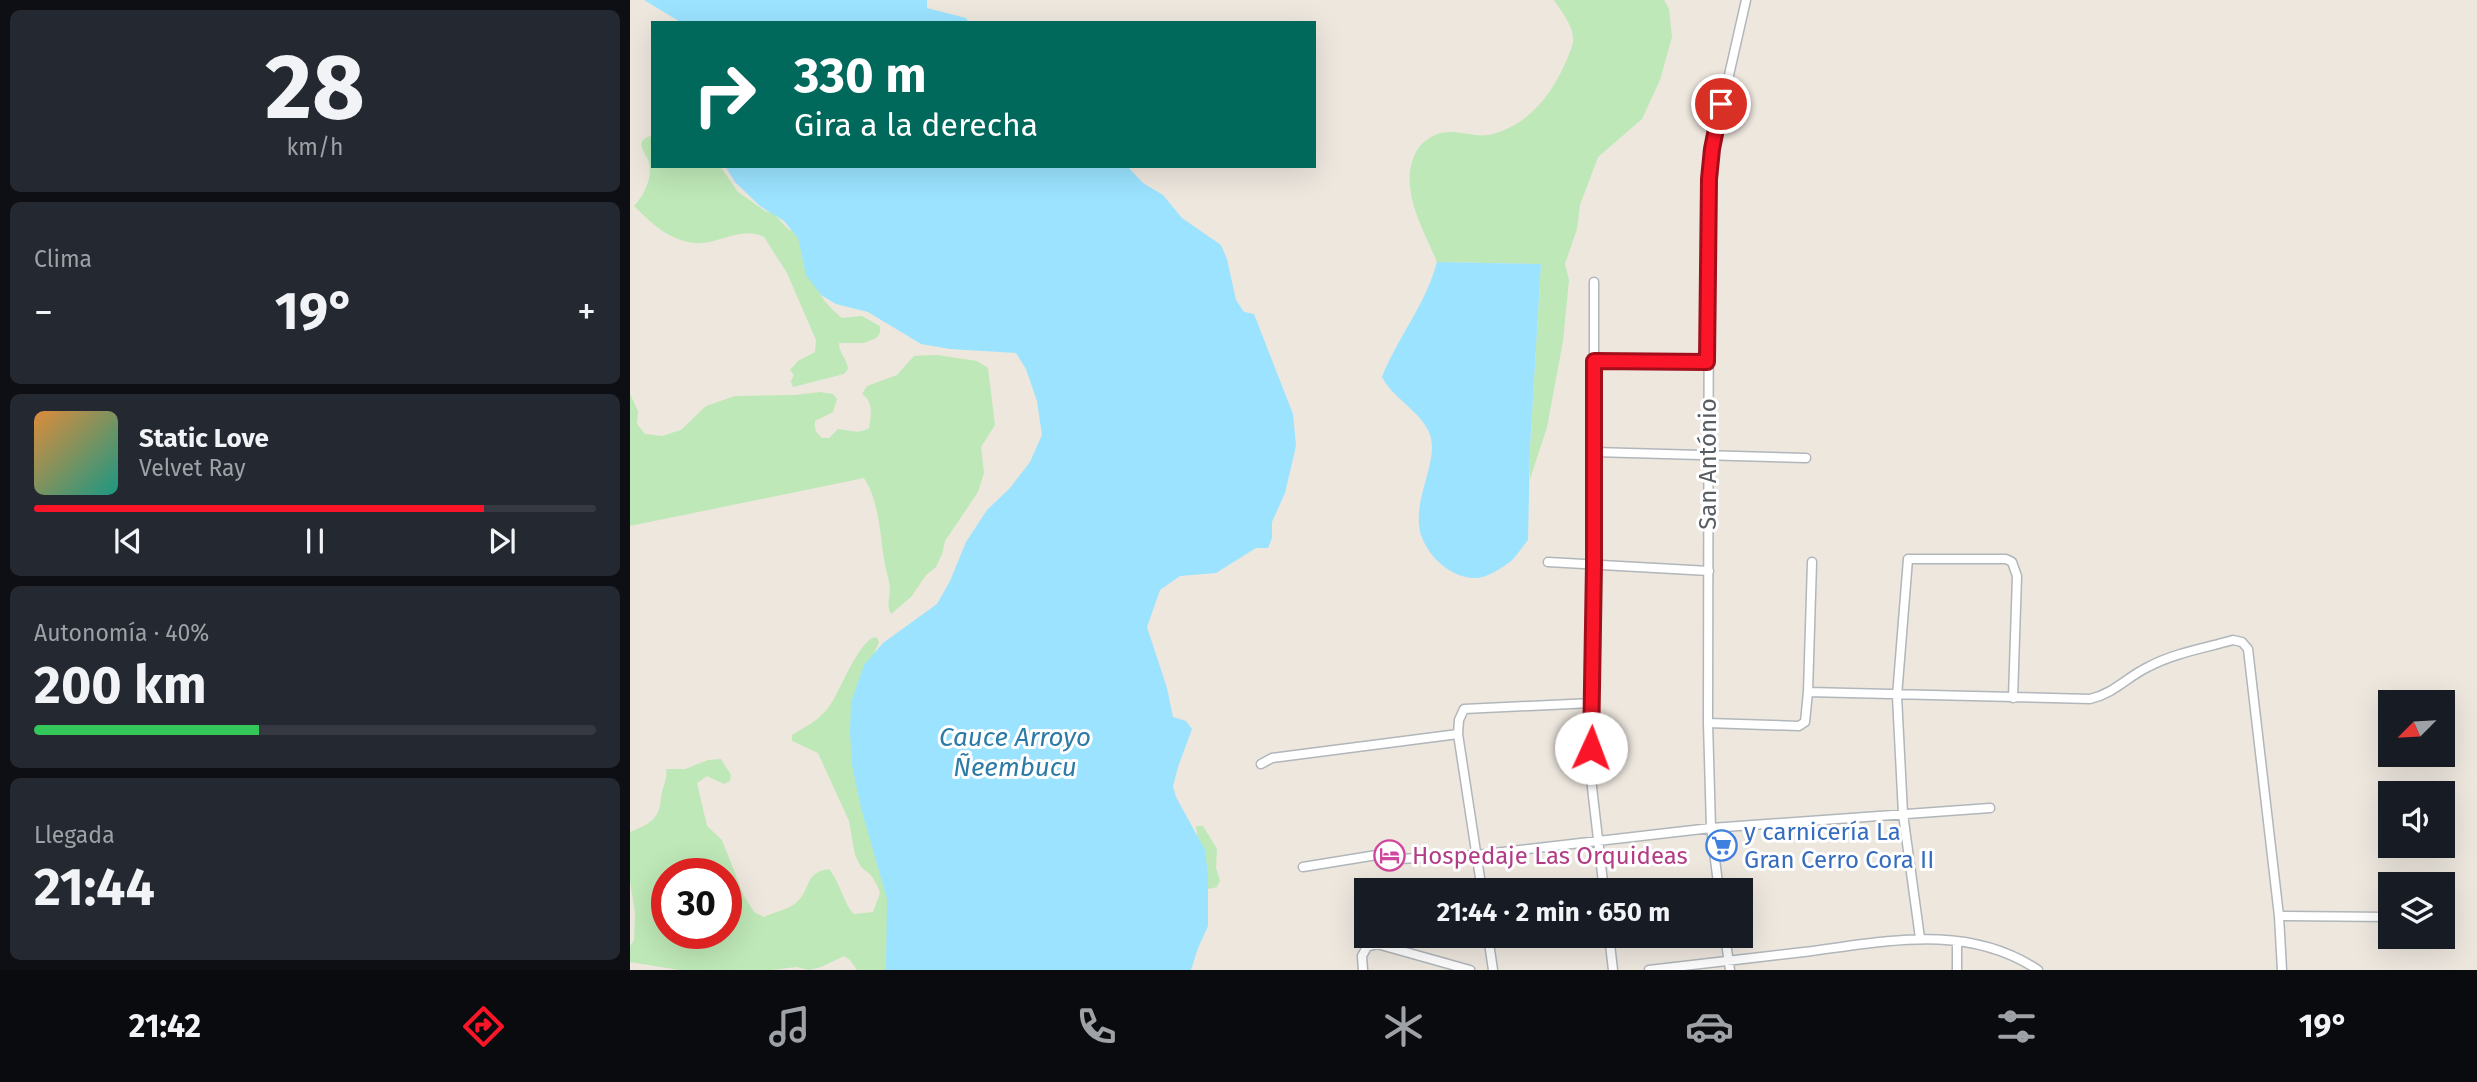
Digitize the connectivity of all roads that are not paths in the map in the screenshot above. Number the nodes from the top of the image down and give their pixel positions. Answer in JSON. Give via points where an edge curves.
{"nodes":[{"id":1,"x":1746,"y":0,"type":"edge"},
{"id":2,"x":1594,"y":282,"type":"dead end"},
{"id":3,"x":1594,"y":361,"type":"junction"},
{"id":4,"x":1707,"y":362,"type":"junction"},
{"id":5,"x":1594,"y":452,"type":"junction"},
{"id":6,"x":1709,"y":457,"type":"junction"},
{"id":7,"x":1806,"y":458,"type":"dead end"},
{"id":8,"x":1548,"y":562,"type":"dead end"},
{"id":9,"x":1812,"y":562,"type":"dead end"},
{"id":10,"x":1594,"y":564,"type":"junction"},
{"id":11,"x":1709,"y":572,"type":"junction"},
{"id":12,"x":1808,"y":692,"type":"junction"},
{"id":13,"x":1897,"y":696,"type":"junction"},
{"id":14,"x":2013,"y":698,"type":"junction"},
{"id":15,"x":1592,"y":703,"type":"junction"},
{"id":16,"x":1708,"y":723,"type":"junction"},
{"id":17,"x":1458,"y":734,"type":"junction"},
{"id":18,"x":1261,"y":764,"type":"dead end"},
{"id":19,"x":1990,"y":808,"type":"dead end"},
{"id":20,"x":1903,"y":814,"type":"junction"},
{"id":21,"x":1711,"y":828,"type":"junction"},
{"id":22,"x":1598,"y":841,"type":"junction"},
{"id":23,"x":1477,"y":855,"type":"junction"},
{"id":24,"x":1303,"y":867,"type":"dead end"},
{"id":25,"x":1480,"y":878,"type":"edge"},
{"id":26,"x":1602,"y":878,"type":"edge"},
{"id":27,"x":1717,"y":878,"type":"edge"},
{"id":28,"x":2279,"y":916,"type":"junction"},
{"id":29,"x":2378,"y":917,"type":"edge"},
{"id":30,"x":1920,"y":938,"type":"junction"},
{"id":31,"x":1957,"y":942,"type":"junction"},
{"id":32,"x":1490,"y":948,"type":"edge"},
{"id":33,"x":1610,"y":948,"type":"edge"},
{"id":34,"x":1729,"y":965,"type":"edge"},
{"id":35,"x":1363,"y":970,"type":"edge"},
{"id":36,"x":1470,"y":970,"type":"edge"},
{"id":37,"x":1493,"y":970,"type":"edge"},
{"id":38,"x":1613,"y":970,"type":"edge"},
{"id":39,"x":1649,"y":970,"type":"edge"},
{"id":40,"x":1956,"y":970,"type":"edge"},
{"id":41,"x":2038,"y":970,"type":"edge"},
{"id":42,"x":2282,"y":970,"type":"edge"}],
"edges":[{"from":1,"to":4,"type":"street","name":"San António","via":[[1712,149]]},
{"from":2,"to":3,"type":"street"},
{"from":3,"to":4,"type":"street"},
{"from":3,"to":5,"type":"street"},
{"from":4,"to":6,"type":"street","name":"San António"},
{"from":5,"to":6,"type":"street"},
{"from":5,"to":10,"type":"street"},
{"from":6,"to":7,"type":"street"},
{"from":6,"to":11,"type":"street","name":"San António"},
{"from":8,"to":10,"type":"street"},
{"from":9,"to":12,"type":"street"},
{"from":10,"to":11,"type":"street"},
{"from":10,"to":15,"type":"street"},
{"from":11,"to":16,"type":"street","name":"San António"},
{"from":12,"to":13,"type":"street"},
{"from":12,"to":16,"type":"street","via":[[1805,722],[1799,726]]},
{"from":13,"to":14,"type":"street"},
{"from":13,"to":14,"type":"street","via":[[1908,559],[2006,559],[2017,576]]},
{"from":13,"to":20,"type":"street"},
{"from":14,"to":28,"type":"street","via":[[2103,696],[2161,661],[2233,640],[2242,642],[2248,649]]},
{"from":15,"to":17,"type":"street","via":[[1464,709]]},
{"from":15,"to":22,"type":"street","via":[[1590,771]]},
{"from":16,"to":21,"type":"street","name":"San António"},
{"from":17,"to":18,"type":"street","via":[[1272,758]]},
{"from":17,"to":23,"type":"street"},
{"from":19,"to":20,"type":"street"},
{"from":20,"to":21,"type":"street"},
{"from":20,"to":30,"type":"street"},
{"from":21,"to":22,"type":"street"},
{"from":21,"to":27,"type":"street","name":"San António"},
{"from":22,"to":23,"type":"street"},
{"from":22,"to":26,"type":"street"},
{"from":23,"to":24,"type":"street","via":[[1399,859],[1389,853]]},
{"from":23,"to":25,"type":"street"},
{"from":28,"to":29,"type":"street"},
{"from":28,"to":42,"type":"street"},
{"from":30,"to":31,"type":"street"},
{"from":30,"to":34,"type":"street"},
{"from":31,"to":40,"type":"street"},
{"from":31,"to":41,"type":"street","via":[[2017,956]]},
{"from":32,"to":37,"type":"street"},
{"from":33,"to":38,"type":"street"},
{"from":34,"to":39,"type":"street"},
{"from":35,"to":36,"type":"street","via":[[1362,956],[1367,947],[1377,944]]}]}
